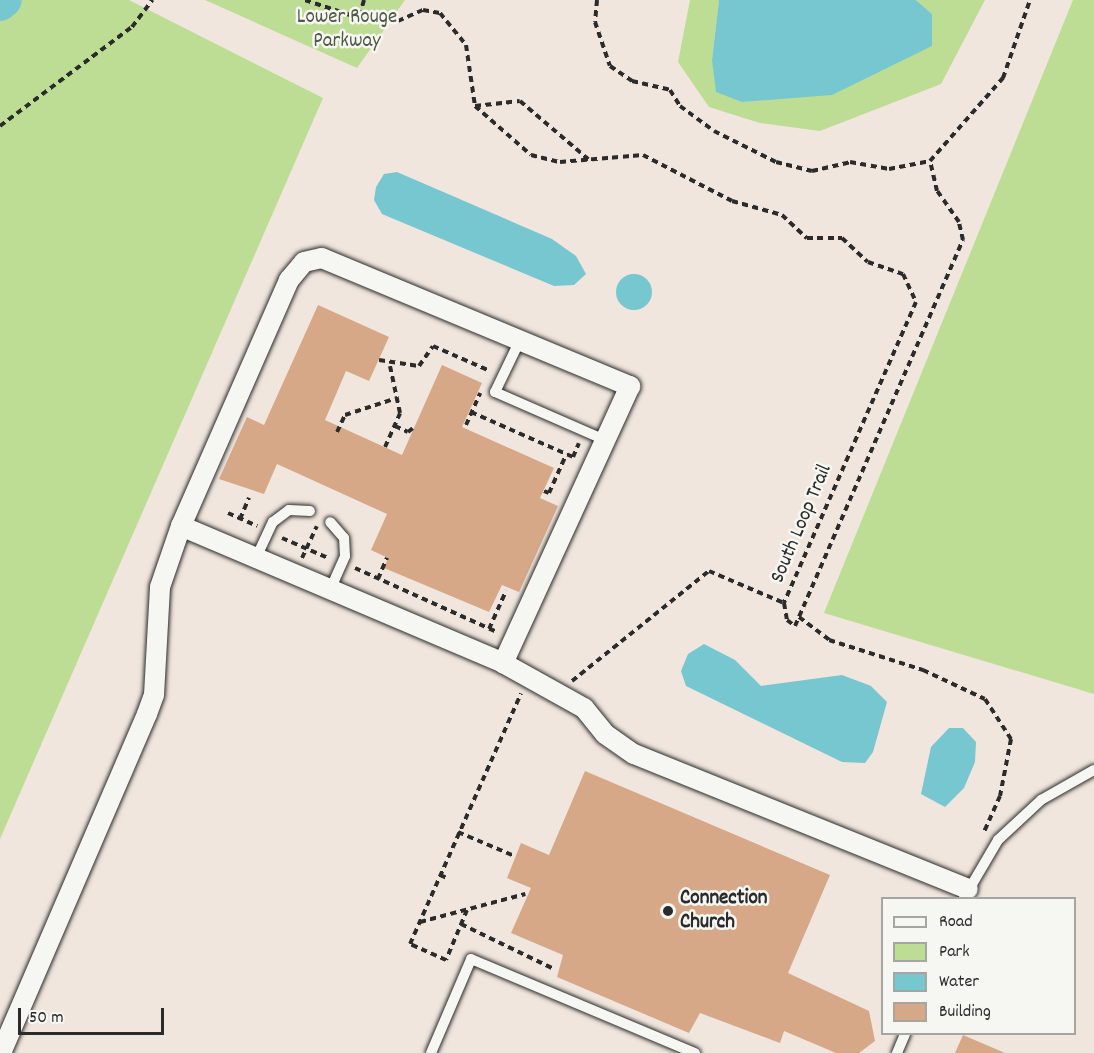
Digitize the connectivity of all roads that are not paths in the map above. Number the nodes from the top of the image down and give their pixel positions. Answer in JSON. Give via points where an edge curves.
{"nodes":[{"id":1,"x":521,"y":338,"type":"junction"},
{"id":2,"x":605,"y":440,"type":"junction"},
{"id":3,"x":310,"y":511,"type":"dead end"},
{"id":4,"x":330,"y":522,"type":"dead end"},
{"id":5,"x":181,"y":526,"type":"junction"},
{"id":6,"x":256,"y":558,"type":"junction"},
{"id":7,"x":330,"y":590,"type":"junction"},
{"id":8,"x":503,"y":663,"type":"junction"},
{"id":9,"x":1094,"y":770,"type":"edge"},
{"id":10,"x":966,"y":894,"type":"edge"},
{"id":11,"x":905,"y":1035,"type":"edge"},
{"id":12,"x":1,"y":1053,"type":"edge"},
{"id":13,"x":431,"y":1053,"type":"edge"},
{"id":14,"x":695,"y":1053,"type":"edge"},
{"id":15,"x":897,"y":1053,"type":"edge"}],
"edges":[{"from":1,"to":2,"type":"street","via":[[630,386]]},
{"from":1,"to":2,"type":"lane","via":[[495,392]]},
{"from":1,"to":5,"type":"street","via":[[338,260],[304,262],[289,280]]},
{"from":2,"to":8,"type":"street"},
{"from":3,"to":6,"type":"lane","via":[[289,510],[273,522]]},
{"from":4,"to":7,"type":"lane","via":[[344,538],[345,556]]},
{"from":5,"to":6,"type":"street"},
{"from":5,"to":12,"type":"street","via":[[160,587],[154,695]]},
{"from":6,"to":7,"type":"street"},
{"from":7,"to":8,"type":"street"},
{"from":8,"to":10,"type":"street","via":[[584,708],[605,734],[634,754]]},
{"from":9,"to":10,"type":"lane","via":[[1041,800],[998,840]]},
{"from":11,"to":15,"type":"lane"},
{"from":13,"to":14,"type":"lane","via":[[471,959]]}]}
